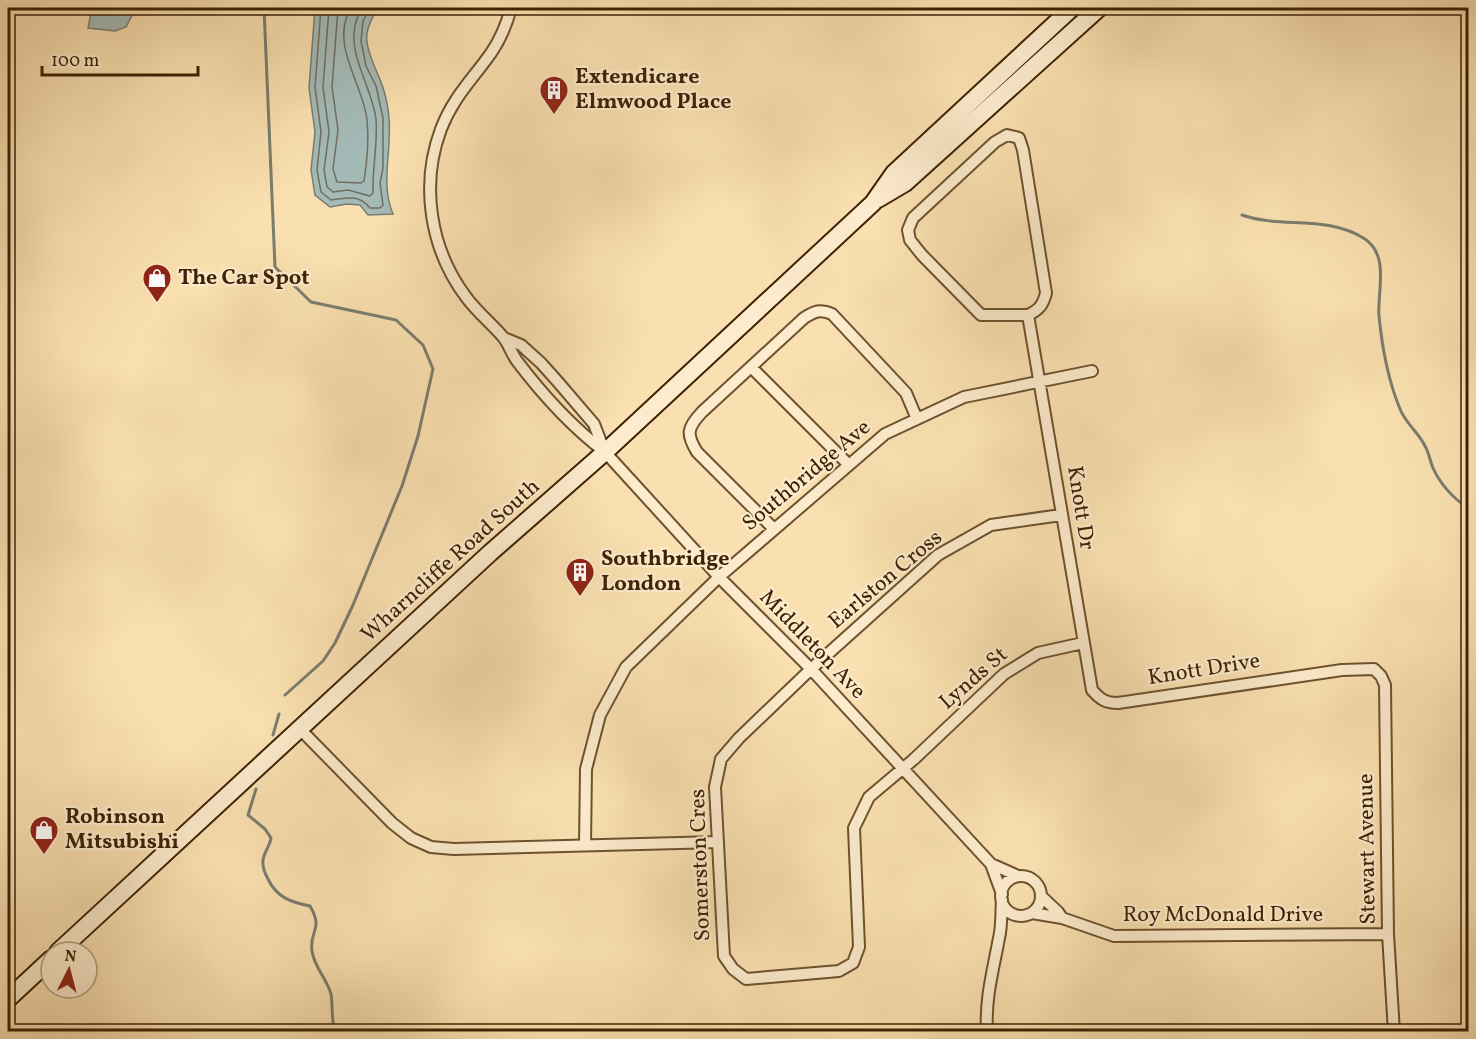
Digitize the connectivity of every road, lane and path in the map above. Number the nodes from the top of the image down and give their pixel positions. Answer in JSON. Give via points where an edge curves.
{"nodes":[{"id":1,"x":511,"y":8,"type":"edge"},
{"id":2,"x":1071,"y":8,"type":"edge"},
{"id":3,"x":1099,"y":8,"type":"edge"},
{"id":4,"x":873,"y":202,"type":"junction"},
{"id":5,"x":1028,"y":315,"type":"junction"},
{"id":6,"x":504,"y":339,"type":"junction"},
{"id":7,"x":751,"y":367,"type":"junction"},
{"id":8,"x":1092,"y":370,"type":"dead end"},
{"id":9,"x":1040,"y":380,"type":"junction"},
{"id":10,"x":917,"y":418,"type":"junction"},
{"id":11,"x":605,"y":452,"type":"junction"},
{"id":12,"x":849,"y":465,"type":"junction"},
{"id":13,"x":1061,"y":515,"type":"junction"},
{"id":14,"x":774,"y":529,"type":"junction"},
{"id":15,"x":719,"y":577,"type":"junction"},
{"id":16,"x":1083,"y":643,"type":"junction"},
{"id":17,"x":812,"y":669,"type":"junction"},
{"id":18,"x":1374,"y":669,"type":"joint"},
{"id":19,"x":300,"y":729,"type":"junction"},
{"id":20,"x":904,"y":769,"type":"junction"},
{"id":21,"x":717,"y":842,"type":"junction"},
{"id":22,"x":585,"y":845,"type":"junction"},
{"id":23,"x":991,"y":864,"type":"junction"},
{"id":24,"x":1018,"y":876,"type":"junction"},
{"id":25,"x":1041,"y":896,"type":"junction"},
{"id":26,"x":1002,"y":897,"type":"junction"},
{"id":27,"x":1032,"y":912,"type":"junction"},
{"id":28,"x":1020,"y":916,"type":"junction"},
{"id":29,"x":1062,"y":918,"type":"junction"},
{"id":30,"x":1000,"y":928,"type":"junction"},
{"id":31,"x":1388,"y":934,"type":"junction"},
{"id":32,"x":71,"y":940,"type":"edge"},
{"id":33,"x":39,"y":970,"type":"edge"},
{"id":34,"x":8,"y":999,"type":"edge"},
{"id":35,"x":987,"y":1032,"type":"edge"},
{"id":36,"x":1394,"y":1032,"type":"edge"}],
"edges":[{"from":1,"to":6,"type":"street","via":[[496,44],[445,118],[430,184],[434,225],[446,264],[467,298]]},
{"from":2,"to":4,"type":"main road","name":"Wharncliffe Road South","via":[[894,173]]},
{"from":3,"to":4,"type":"main road","name":"Wharncliffe Road South","via":[[905,183]]},
{"from":4,"to":11,"type":"main road","name":"Wharncliffe Road South"},
{"from":5,"to":5,"type":"street","via":[[1044,303],[1046,293],[1023,150],[1019,138],[1007,135],[994,142],[913,218],[908,230],[910,240],[922,255],[981,315]]},
{"from":5,"to":9,"type":"street","name":"Knott Dr"},
{"from":6,"to":11,"type":"street","via":[[530,377],[583,436]]},
{"from":6,"to":11,"type":"street","via":[[520,345],[558,382],[594,424]]},
{"from":7,"to":10,"type":"street","via":[[804,318],[823,310],[832,314],[896,381]]},
{"from":7,"to":12,"type":"street"},
{"from":7,"to":14,"type":"street","via":[[693,421],[690,440],[697,452]]},
{"from":8,"to":9,"type":"street","name":"Southbridge Ave"},
{"from":9,"to":10,"type":"street","name":"Southbridge Ave","via":[[964,397]]},
{"from":9,"to":13,"type":"street","name":"Knott Dr"},
{"from":10,"to":12,"type":"street","name":"Southbridge Ave","via":[[885,434]]},
{"from":11,"to":15,"type":"street","name":"Middleton Ave"},
{"from":11,"to":19,"type":"main road","name":"Wharncliffe Road South"},
{"from":12,"to":14,"type":"street","name":"Southbridge Ave"},
{"from":13,"to":16,"type":"street","name":"Knott Dr"},
{"from":13,"to":17,"type":"street","name":"Earlston Cross","via":[[991,525],[938,555]]},
{"from":14,"to":15,"type":"street","name":"Southbridge Ave"},
{"from":15,"to":17,"type":"street","name":"Middleton Ave"},
{"from":15,"to":22,"type":"street","name":"Southbridge Ave","via":[[626,667],[600,716],[586,769]]},
{"from":16,"to":18,"type":"street","name":"Knott Drive","via":[[1092,690],[1107,703],[1305,674]]},
{"from":16,"to":20,"type":"street","name":"Lynds St","via":[[1038,653],[1004,674]]},
{"from":17,"to":20,"type":"street","name":"Middleton Ave"},
{"from":17,"to":21,"type":"street","name":"Somerston Cres","via":[[721,759],[715,787]]},
{"from":18,"to":31,"type":"street","name":"Stewart Avenue","via":[[1385,685]]},
{"from":19,"to":22,"type":"street","via":[[392,823],[431,847]]},
{"from":19,"to":32,"type":"main road","name":"Wharncliffe Road South"},
{"from":20,"to":21,"type":"street","name":"Somerston Cres","via":[[869,797],[854,828],[859,947],[853,963],[839,971],[746,979],[733,969],[724,956]]},
{"from":20,"to":23,"type":"street","name":"Middleton Ave"},
{"from":21,"to":22,"type":"street"},
{"from":23,"to":24,"type":"street"},
{"from":23,"to":26,"type":"street"},
{"from":24,"to":25,"type":"street","via":[[1036,883]]},
{"from":24,"to":26,"type":"street","via":[[1004,886]]},
{"from":25,"to":27,"type":"street"},
{"from":25,"to":29,"type":"street"},
{"from":26,"to":28,"type":"street","via":[[1008,911]]},
{"from":26,"to":30,"type":"street"},
{"from":27,"to":28,"type":"street"},
{"from":27,"to":29,"type":"street","name":"Roy McDonald Drive"},
{"from":28,"to":30,"type":"street"},
{"from":29,"to":31,"type":"street","name":"Roy McDonald Drive","via":[[1114,936]]},
{"from":30,"to":35,"type":"street","via":[[989,982]]},
{"from":31,"to":36,"type":"street","name":"Stewart Avenue"},
{"from":33,"to":34,"type":"main road"}]}
